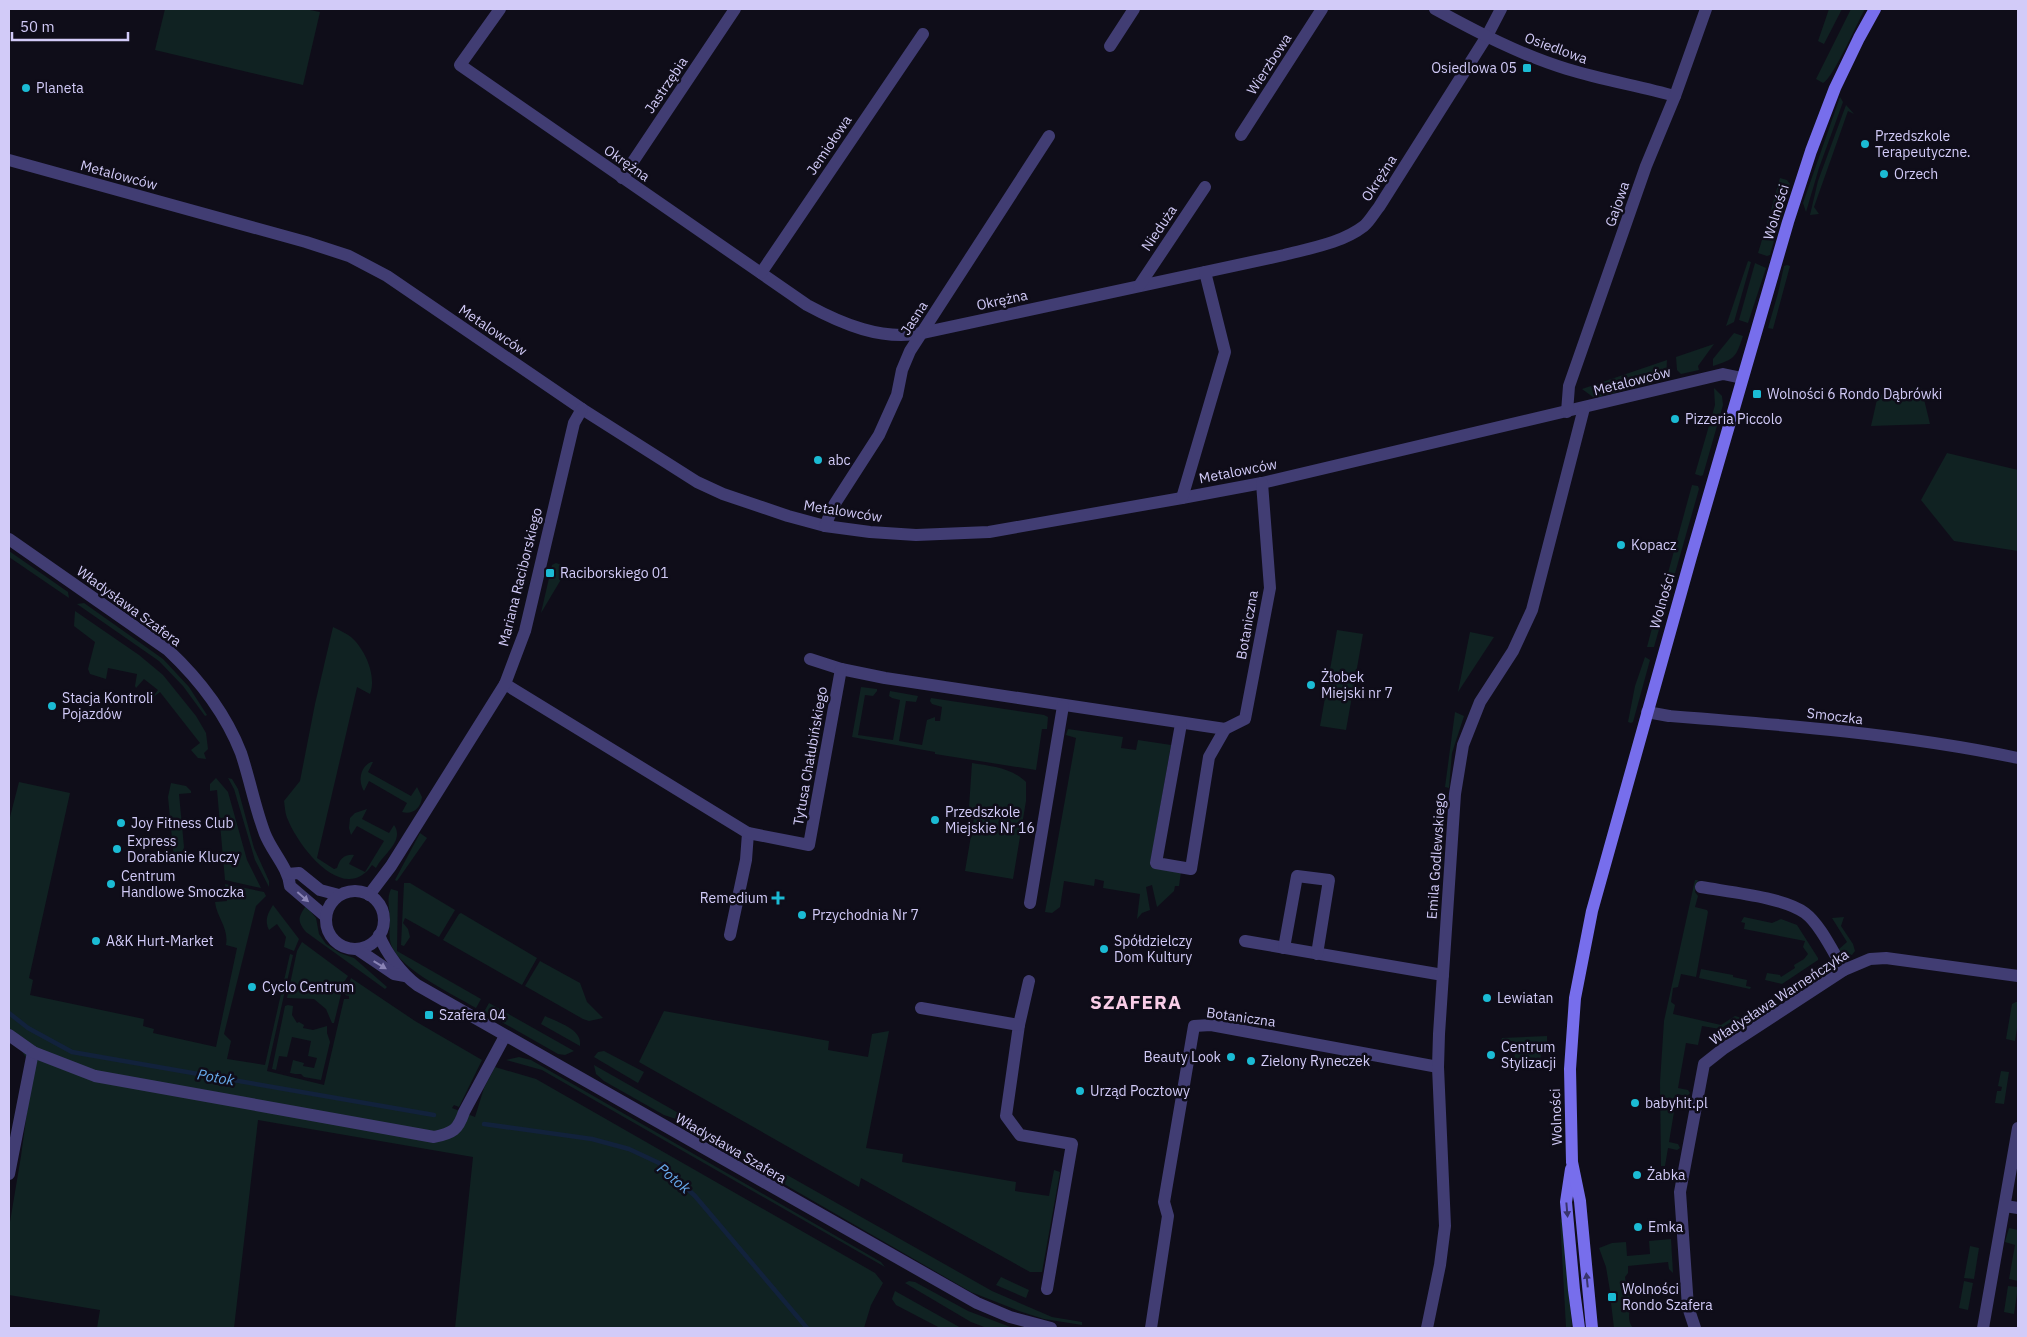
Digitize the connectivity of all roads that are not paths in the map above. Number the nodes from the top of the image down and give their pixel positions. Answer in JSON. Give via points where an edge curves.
{"nodes":[{"id":1,"x":500,"y":9,"type":"edge"},
{"id":2,"x":736,"y":9,"type":"edge"},
{"id":3,"x":1134,"y":9,"type":"edge"},
{"id":4,"x":1322,"y":9,"type":"edge"},
{"id":5,"x":1434,"y":9,"type":"edge"},
{"id":6,"x":1501,"y":9,"type":"edge"},
{"id":7,"x":1706,"y":9,"type":"edge"},
{"id":8,"x":1875,"y":9,"type":"edge"},
{"id":9,"x":923,"y":34,"type":"dead end"},
{"id":10,"x":1486,"y":36,"type":"junction"},
{"id":11,"x":1110,"y":46,"type":"dead end"},
{"id":12,"x":1675,"y":96,"type":"junction"},
{"id":13,"x":1241,"y":135,"type":"dead end"},
{"id":14,"x":1049,"y":136,"type":"dead end"},
{"id":15,"x":9,"y":160,"type":"edge"},
{"id":16,"x":622,"y":178,"type":"junction"},
{"id":17,"x":1205,"y":187,"type":"dead end"},
{"id":18,"x":1205,"y":272,"type":"junction"},
{"id":19,"x":760,"y":273,"type":"junction"},
{"id":20,"x":1139,"y":286,"type":"junction"},
{"id":21,"x":922,"y":332,"type":"junction"},
{"id":22,"x":1742,"y":378,"type":"junction"},
{"id":23,"x":1584,"y":408,"type":"junction"},
{"id":24,"x":582,"y":409,"type":"junction"},
{"id":25,"x":1568,"y":412,"type":"junction"},
{"id":26,"x":1262,"y":483,"type":"junction"},
{"id":27,"x":1182,"y":498,"type":"junction"},
{"id":28,"x":825,"y":526,"type":"junction"},
{"id":29,"x":9,"y":539,"type":"edge"},
{"id":30,"x":810,"y":659,"type":"dead end"},
{"id":31,"x":840,"y":669,"type":"junction"},
{"id":32,"x":505,"y":684,"type":"junction"},
{"id":33,"x":1063,"y":706,"type":"junction"},
{"id":34,"x":1647,"y":712,"type":"junction"},
{"id":35,"x":1182,"y":724,"type":"junction"},
{"id":36,"x":1224,"y":729,"type":"junction"},
{"id":37,"x":2018,"y":758,"type":"edge"},
{"id":38,"x":748,"y":833,"type":"junction"},
{"id":39,"x":288,"y":874,"type":"junction"},
{"id":40,"x":1700,"y":887,"type":"dead end"},
{"id":41,"x":369,"y":894,"type":"junction"},
{"id":42,"x":339,"y":895,"type":"junction"},
{"id":43,"x":1030,"y":902,"type":"dead end"},
{"id":44,"x":325,"y":916,"type":"junction"},
{"id":45,"x":730,"y":935,"type":"dead end"},
{"id":46,"x":380,"y":936,"type":"junction"},
{"id":47,"x":1245,"y":941,"type":"dead end"},
{"id":48,"x":1284,"y":948,"type":"junction"},
{"id":49,"x":357,"y":949,"type":"junction"},
{"id":50,"x":1317,"y":954,"type":"junction"},
{"id":51,"x":1844,"y":970,"type":"junction"},
{"id":52,"x":1443,"y":975,"type":"junction"},
{"id":53,"x":405,"y":976,"type":"junction"},
{"id":54,"x":2018,"y":976,"type":"edge"},
{"id":55,"x":1029,"y":982,"type":"dead end"},
{"id":56,"x":921,"y":1008,"type":"dead end"},
{"id":57,"x":1019,"y":1025,"type":"junction"},
{"id":58,"x":9,"y":1035,"type":"edge"},
{"id":59,"x":505,"y":1036,"type":"junction"},
{"id":60,"x":33,"y":1052,"type":"junction"},
{"id":61,"x":1438,"y":1067,"type":"junction"},
{"id":62,"x":2018,"y":1128,"type":"edge"},
{"id":63,"x":1572,"y":1162,"type":"junction"},
{"id":64,"x":9,"y":1174,"type":"edge"},
{"id":65,"x":2005,"y":1206,"type":"junction"},
{"id":66,"x":2018,"y":1208,"type":"edge"},
{"id":67,"x":1047,"y":1289,"type":"dead end"},
{"id":68,"x":1051,"y":1328,"type":"edge"},
{"id":69,"x":1151,"y":1328,"type":"edge"},
{"id":70,"x":1427,"y":1328,"type":"edge"},
{"id":71,"x":1579,"y":1328,"type":"edge"},
{"id":72,"x":1592,"y":1328,"type":"edge"},
{"id":73,"x":1695,"y":1328,"type":"edge"},
{"id":74,"x":1983,"y":1328,"type":"edge"}],
"edges":[{"from":1,"to":16,"type":"street","name":"Okrężna","via":[[460,65]]},
{"from":2,"to":16,"type":"street","name":"Jastrzębia"},
{"from":3,"to":11,"type":"street"},
{"from":4,"to":13,"type":"street","name":"Wierzbowa"},
{"from":5,"to":10,"type":"street","name":"Osiedlowa"},
{"from":6,"to":10,"type":"street","name":"Okrężna"},
{"from":7,"to":12,"type":"street","name":"Gajowa"},
{"from":8,"to":22,"type":"main road","name":"Wolności","via":[[1835,88],[1811,150]]},
{"from":9,"to":19,"type":"street","name":"Jemiołowa"},
{"from":10,"to":12,"type":"street","name":"Osiedlowa","via":[[1566,69]]},
{"from":10,"to":18,"type":"street","name":"Okrężna","via":[[1388,194],[1363,227],[1322,246]]},
{"from":12,"to":25,"type":"street","name":"Gajowa","via":[[1646,166],[1570,386]]},
{"from":14,"to":21,"type":"street","name":"Jasna"},
{"from":15,"to":24,"type":"street","name":"Metalowców","via":[[349,256],[387,276]]},
{"from":16,"to":19,"type":"street","name":"Okrężna"},
{"from":17,"to":20,"type":"street","name":"Nieduża"},
{"from":18,"to":20,"type":"street","name":"Okrężna"},
{"from":18,"to":27,"type":"street","via":[[1224,352]]},
{"from":19,"to":21,"type":"street","name":"Okrężna","via":[[806,305],[847,324],[890,336]]},
{"from":20,"to":21,"type":"street","name":"Okrężna"},
{"from":21,"to":28,"type":"street","name":"Jasna","via":[[904,364],[898,395],[879,436],[834,505]]},
{"from":22,"to":23,"type":"street","name":"Metalowców","via":[[1723,374]]},
{"from":22,"to":34,"type":"main road","name":"Wolności"},
{"from":23,"to":25,"type":"street","name":"Metalowców"},
{"from":23,"to":52,"type":"street","name":"Emila Godlewskiego","via":[[1532,610],[1513,651],[1480,702],[1462,745],[1456,785]]},
{"from":24,"to":28,"type":"street","name":"Metalowców","via":[[665,463],[723,494]]},
{"from":24,"to":32,"type":"street","name":"Mariana Raciborskiego","via":[[574,423],[525,631]]},
{"from":25,"to":26,"type":"street","name":"Metalowców"},
{"from":26,"to":27,"type":"street","name":"Metalowców"},
{"from":26,"to":36,"type":"street","name":"Botaniczna","via":[[1270,588],[1245,719]]},
{"from":27,"to":28,"type":"street","name":"Metalowców","via":[[989,532],[916,535]]},
{"from":29,"to":39,"type":"street","name":"Władysława Szafera","via":[[168,650],[206,690],[233,735],[265,834]]},
{"from":30,"to":31,"type":"street"},
{"from":31,"to":33,"type":"street"},
{"from":31,"to":38,"type":"street","name":"Tytusa Chałubińskiego","via":[[809,845]]},
{"from":32,"to":38,"type":"street"},
{"from":32,"to":41,"type":"street","name":"Mariana Raciborskiego","via":[[391,866]]},
{"from":33,"to":35,"type":"street"},
{"from":33,"to":43,"type":"street"},
{"from":34,"to":37,"type":"street","name":"Smoczka","via":[[1826,729]]},
{"from":34,"to":63,"type":"main road","name":"Wolności","via":[[1592,911],[1575,998],[1570,1069]]},
{"from":35,"to":36,"type":"street"},
{"from":35,"to":36,"type":"street","via":[[1156,863],[1191,868],[1210,757]]},
{"from":38,"to":45,"type":"street","via":[[746,860]]},
{"from":39,"to":42,"type":"street","via":[[299,874],[320,890]]},
{"from":39,"to":44,"type":"street","name":"Władysława Szafera","one_way":true,"via":[[290,886]]},
{"from":40,"to":51,"type":"street","via":[[1794,906],[1814,922]]},
{"from":41,"to":42,"type":"street","via":[[354,890]]},
{"from":41,"to":46,"type":"street","via":[[382,908],[384,918]]},
{"from":42,"to":44,"type":"street"},
{"from":44,"to":49,"type":"street","via":[[328,933],[334,940],[340,946]]},
{"from":46,"to":49,"type":"street","via":[[366,947]]},
{"from":46,"to":53,"type":"street","name":"Władysława Szafera"},
{"from":47,"to":48,"type":"street"},
{"from":48,"to":50,"type":"street"},
{"from":48,"to":50,"type":"street","via":[[1297,876],[1329,880]]},
{"from":49,"to":53,"type":"street","name":"Władysława Szafera","one_way":true,"via":[[394,974]]},
{"from":50,"to":52,"type":"street"},
{"from":51,"to":54,"type":"street","name":"Władysława Warneńczyka","via":[[1870,959],[1886,958]]},
{"from":51,"to":73,"type":"street","name":"Władysława Warneńczyka","via":[[1704,1064],[1680,1192],[1688,1307]]},
{"from":52,"to":61,"type":"street","name":"Emila Godlewskiego"},
{"from":53,"to":59,"type":"street","name":"Władysława Szafera"},
{"from":55,"to":57,"type":"street"},
{"from":56,"to":57,"type":"street"},
{"from":57,"to":67,"type":"street","via":[[1006,1116],[1020,1135],[1072,1144]]},
{"from":58,"to":60,"type":"street"},
{"from":59,"to":60,"type":"street","via":[[460,1125],[450,1134],[434,1138],[96,1076]]},
{"from":59,"to":68,"type":"street","name":"Władysława Szafera","via":[[977,1303],[1010,1317]]},
{"from":60,"to":64,"type":"street"},
{"from":61,"to":69,"type":"street","name":"Botaniczna","via":[[1211,1025],[1194,1026],[1164,1202],[1168,1216]]},
{"from":61,"to":70,"type":"street","name":"Emila Godlewskiego","via":[[1444,1226]]},
{"from":62,"to":65,"type":"street"},
{"from":63,"to":71,"type":"main road","name":"Wolności","one_way":true,"via":[[1566,1202]]},
{"from":72,"to":63,"type":"main road","name":"Wolności","one_way":true,"via":[[1580,1201]]},
{"from":65,"to":66,"type":"street"},
{"from":65,"to":74,"type":"street"}]}
